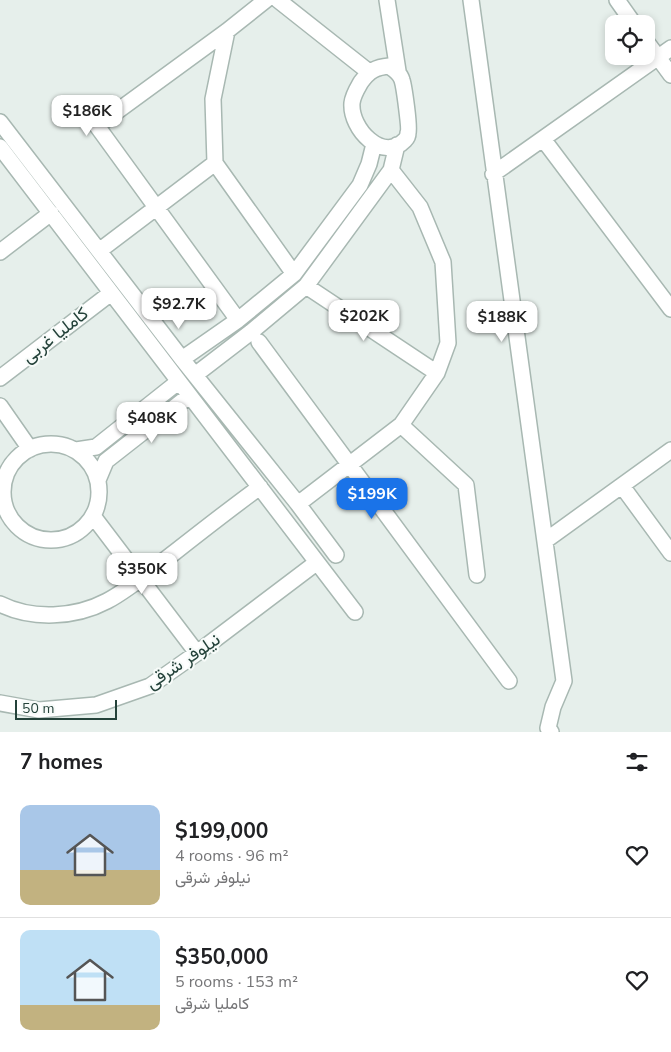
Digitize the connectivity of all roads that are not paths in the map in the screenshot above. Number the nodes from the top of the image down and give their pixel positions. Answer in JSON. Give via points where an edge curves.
{"nodes":[{"id":1,"x":266,"y":0,"type":"edge"},
{"id":2,"x":278,"y":0,"type":"edge"},
{"id":3,"x":386,"y":0,"type":"edge"},
{"id":4,"x":471,"y":0,"type":"edge"},
{"id":5,"x":617,"y":0,"type":"edge"},
{"id":6,"x":628,"y":15,"type":"edge"},
{"id":7,"x":227,"y":31,"type":"junction"},
{"id":8,"x":671,"y":48,"type":"edge"},
{"id":9,"x":655,"y":54,"type":"edge"},
{"id":10,"x":658,"y":58,"type":"junction"},
{"id":11,"x":398,"y":71,"type":"junction"},
{"id":12,"x":369,"y":72,"type":"junction"},
{"id":13,"x":671,"y":75,"type":"edge"},
{"id":14,"x":0,"y":122,"type":"edge"},
{"id":15,"x":543,"y":139,"type":"junction"},
{"id":16,"x":374,"y":144,"type":"junction"},
{"id":17,"x":397,"y":145,"type":"junction"},
{"id":18,"x":0,"y":147,"type":"edge"},
{"id":19,"x":215,"y":163,"type":"junction"},
{"id":20,"x":391,"y":170,"type":"junction"},
{"id":21,"x":494,"y":174,"type":"junction"},
{"id":22,"x":156,"y":207,"type":"junction"},
{"id":23,"x":51,"y":213,"type":"junction"},
{"id":24,"x":99,"y":251,"type":"junction"},
{"id":25,"x":0,"y":252,"type":"edge"},
{"id":26,"x":294,"y":274,"type":"junction"},
{"id":27,"x":306,"y":286,"type":"junction"},
{"id":28,"x":111,"y":293,"type":"junction"},
{"id":29,"x":671,"y":309,"type":"edge"},
{"id":30,"x":238,"y":320,"type":"junction"},
{"id":31,"x":259,"y":342,"type":"dead end"},
{"id":32,"x":182,"y":359,"type":"junction"},
{"id":33,"x":437,"y":373,"type":"junction"},
{"id":34,"x":195,"y":375,"type":"junction"},
{"id":35,"x":0,"y":378,"type":"edge"},
{"id":36,"x":178,"y":382,"type":"junction"},
{"id":37,"x":189,"y":396,"type":"junction"},
{"id":38,"x":0,"y":406,"type":"edge"},
{"id":39,"x":400,"y":425,"type":"junction"},
{"id":40,"x":30,"y":449,"type":"junction"},
{"id":41,"x":76,"y":450,"type":"junction"},
{"id":42,"x":671,"y":450,"type":"edge"},
{"id":43,"x":349,"y":464,"type":"junction"},
{"id":44,"x":98,"y":480,"type":"junction"},
{"id":45,"x":622,"y":486,"type":"junction"},
{"id":46,"x":260,"y":487,"type":"junction"},
{"id":47,"x":2,"y":493,"type":"edge"},
{"id":48,"x":298,"y":504,"type":"junction"},
{"id":49,"x":93,"y":516,"type":"junction"},
{"id":50,"x":0,"y":524,"type":"edge"},
{"id":51,"x":17,"y":526,"type":"junction"},
{"id":52,"x":545,"y":541,"type":"junction"},
{"id":53,"x":671,"y":553,"type":"edge"},
{"id":54,"x":336,"y":555,"type":"dead end"},
{"id":55,"x":316,"y":563,"type":"junction"},
{"id":56,"x":477,"y":574,"type":"dead end"},
{"id":57,"x":140,"y":578,"type":"junction"},
{"id":58,"x":0,"y":604,"type":"edge"},
{"id":59,"x":355,"y":612,"type":"dead end"},
{"id":60,"x":197,"y":653,"type":"junction"},
{"id":61,"x":509,"y":681,"type":"dead end"},
{"id":62,"x":0,"y":703,"type":"edge"},
{"id":63,"x":550,"y":732,"type":"edge"}],
"edges":[{"from":1,"to":7,"type":"street"},
{"from":2,"to":12,"type":"street"},
{"from":3,"to":11,"type":"street"},
{"from":4,"to":21,"type":"street"},
{"from":5,"to":6,"type":"street"},
{"from":7,"to":19,"type":"street","via":[[213,99]]},
{"from":7,"to":22,"type":"street","via":[[98,126]]},
{"from":8,"to":10,"type":"street"},
{"from":9,"to":10,"type":"street"},
{"from":10,"to":13,"type":"street"},
{"from":10,"to":15,"type":"street"},
{"from":11,"to":12,"type":"street","via":[[390,66]]},
{"from":11,"to":17,"type":"street","via":[[409,132]]},
{"from":12,"to":16,"type":"street","via":[[355,92],[352,104],[358,127]]},
{"from":14,"to":24,"type":"street"},
{"from":15,"to":21,"type":"street"},
{"from":15,"to":29,"type":"street"},
{"from":16,"to":17,"type":"street"},
{"from":16,"to":26,"type":"street","via":[[360,185]]},
{"from":17,"to":20,"type":"street"},
{"from":18,"to":23,"type":"street"},
{"from":19,"to":22,"type":"street"},
{"from":19,"to":26,"type":"street"},
{"from":20,"to":27,"type":"street"},
{"from":20,"to":33,"type":"street","via":[[420,207],[443,262],[448,343]]},
{"from":21,"to":52,"type":"street"},
{"from":22,"to":24,"type":"street"},
{"from":22,"to":30,"type":"street"},
{"from":23,"to":25,"type":"street"},
{"from":23,"to":28,"type":"street"},
{"from":24,"to":32,"type":"street"},
{"from":26,"to":30,"type":"street"},
{"from":27,"to":33,"type":"street"},
{"from":27,"to":34,"type":"street"},
{"from":28,"to":35,"type":"street","name":"کاملیا غربی"},
{"from":28,"to":36,"type":"street"},
{"from":30,"to":32,"type":"street"},
{"from":31,"to":43,"type":"street"},
{"from":32,"to":34,"type":"street"},
{"from":33,"to":39,"type":"street"},
{"from":34,"to":48,"type":"street"},
{"from":36,"to":37,"type":"street"},
{"from":36,"to":41,"type":"street","via":[[96,447]]},
{"from":37,"to":44,"type":"street","via":[[106,461]]},
{"from":37,"to":46,"type":"street"},
{"from":38,"to":40,"type":"street"},
{"from":39,"to":43,"type":"street"},
{"from":39,"to":56,"type":"street","via":[[466,485]]},
{"from":40,"to":41,"type":"street","via":[[52,444]]},
{"from":40,"to":47,"type":"street","via":[[10,467]]},
{"from":41,"to":44,"type":"street","via":[[89,463]]},
{"from":42,"to":45,"type":"street"},
{"from":43,"to":48,"type":"street"},
{"from":43,"to":61,"type":"street"},
{"from":44,"to":49,"type":"street","via":[[98,505]]},
{"from":45,"to":52,"type":"street"},
{"from":45,"to":53,"type":"street"},
{"from":46,"to":55,"type":"street"},
{"from":46,"to":57,"type":"street"},
{"from":47,"to":51,"type":"street","via":[[9,516]]},
{"from":48,"to":54,"type":"street"},
{"from":49,"to":51,"type":"street","via":[[85,527],[63,539],[38,539]]},
{"from":49,"to":57,"type":"street"},
{"from":50,"to":51,"type":"street"},
{"from":52,"to":63,"type":"street","via":[[564,681],[553,707]]},
{"from":55,"to":59,"type":"street"},
{"from":55,"to":60,"type":"street","name":"نیلوفر شرقی"},
{"from":57,"to":58,"type":"street","via":[[107,602],[76,613],[44,615],[11,610]]},
{"from":57,"to":60,"type":"street"},
{"from":60,"to":62,"type":"street","name":"نیلوفر شرقی","via":[[150,686],[96,705],[39,710]]}]}
